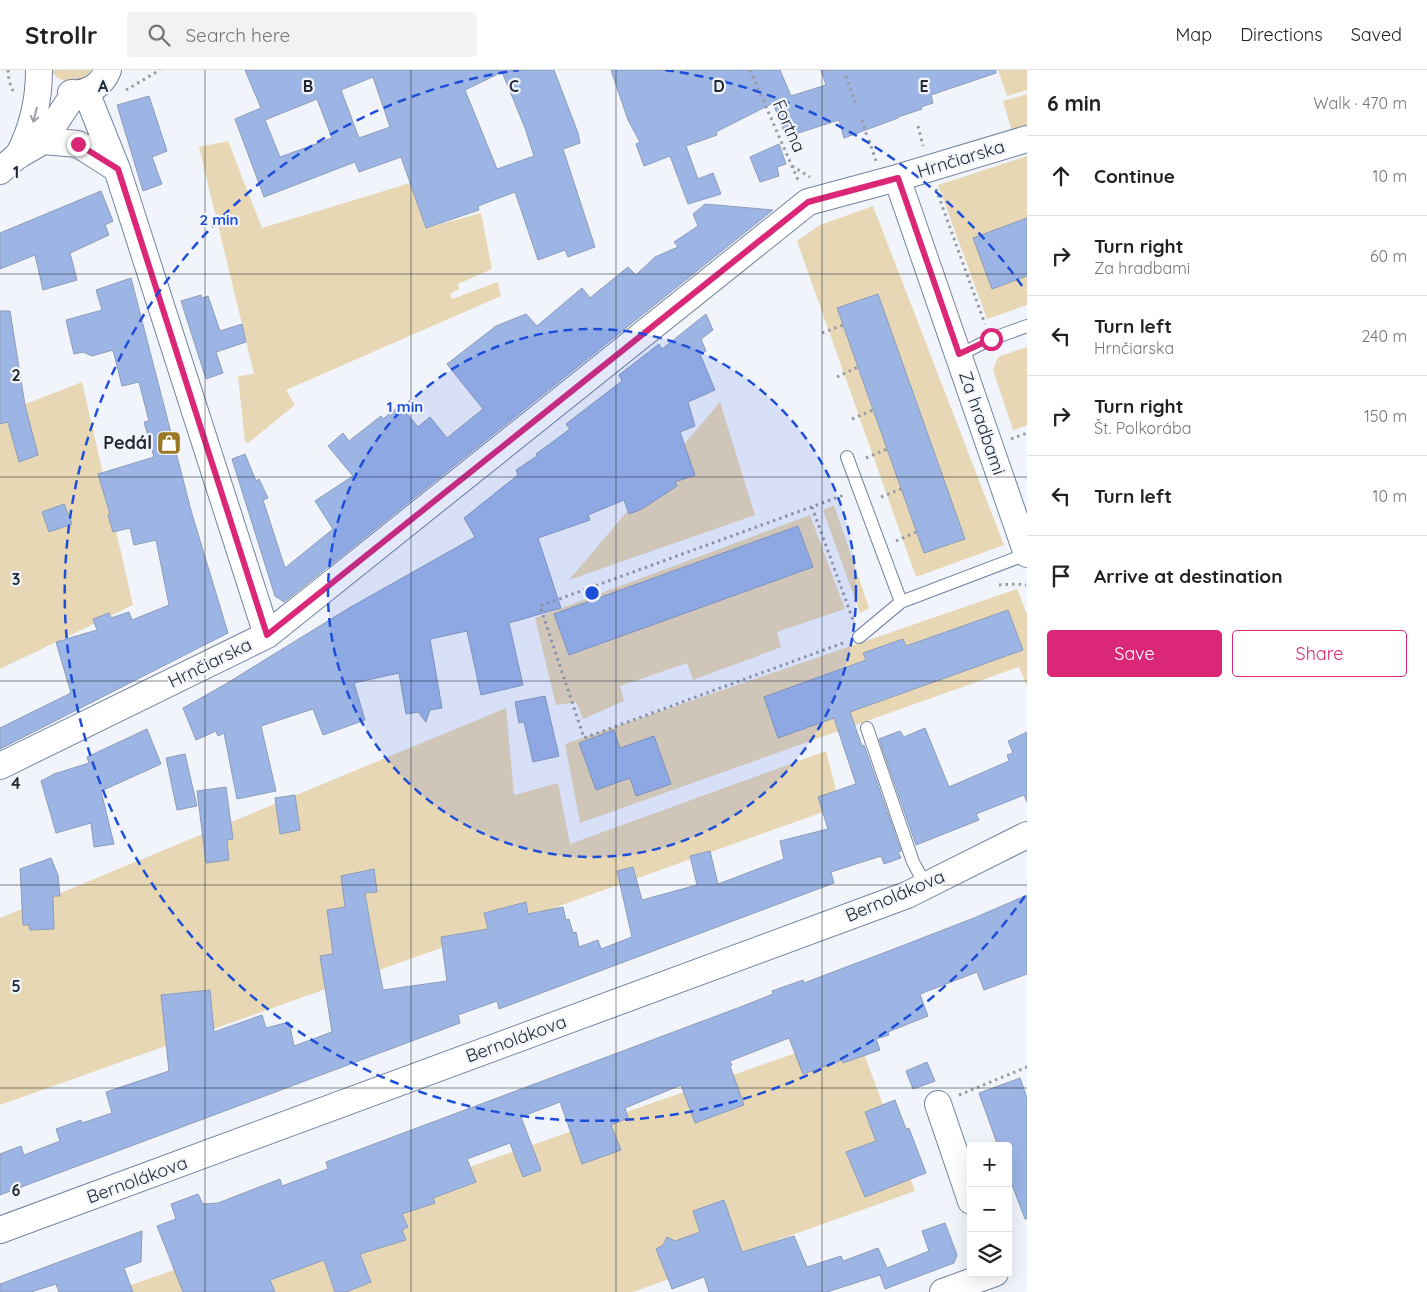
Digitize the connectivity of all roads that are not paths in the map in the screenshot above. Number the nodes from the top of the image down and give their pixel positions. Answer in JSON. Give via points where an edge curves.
{"nodes":[{"id":1,"x":40,"y":70,"type":"edge"},
{"id":2,"x":103,"y":82,"type":"edge"},
{"id":3,"x":1027,"y":139,"type":"edge"},
{"id":4,"x":43,"y":141,"type":"junction"},
{"id":5,"x":9,"y":164,"type":"edge"},
{"id":6,"x":118,"y":169,"type":"junction"},
{"id":7,"x":898,"y":178,"type":"junction"},
{"id":8,"x":1027,"y":326,"type":"edge"},
{"id":9,"x":959,"y":354,"type":"junction"},
{"id":10,"x":847,"y":456,"type":"dead end"},
{"id":11,"x":1027,"y":554,"type":"edge"},
{"id":12,"x":900,"y":602,"type":"junction"},
{"id":13,"x":267,"y":635,"type":"junction"},
{"id":14,"x":859,"y":637,"type":"road end"},
{"id":15,"x":867,"y":728,"type":"dead end"},
{"id":16,"x":0,"y":766,"type":"edge"},
{"id":17,"x":1027,"y":835,"type":"edge"},
{"id":18,"x":926,"y":886,"type":"junction"},
{"id":19,"x":938,"y":1104,"type":"road end"},
{"id":20,"x":967,"y":1189,"type":"edge"},
{"id":21,"x":0,"y":1230,"type":"edge"},
{"id":22,"x":984,"y":1277,"type":"edge"},
{"id":23,"x":997,"y":1277,"type":"edge"},
{"id":24,"x":943,"y":1292,"type":"edge"},
{"id":25,"x":1003,"y":1292,"type":"edge"}],
"edges":[{"from":1,"to":2,"type":"street","via":[[49,84],[65,93]]},
{"from":1,"to":5,"type":"street","one_way":true,"via":[[34,118],[29,133]]},
{"from":2,"to":4,"type":"street"},
{"from":2,"to":6,"type":"street"},
{"from":3,"to":7,"type":"street","name":"Hrnčiarska"},
{"from":4,"to":5,"type":"street"},
{"from":4,"to":6,"type":"street","via":[[78,144]]},
{"from":6,"to":13,"type":"street"},
{"from":7,"to":9,"type":"street","name":"Za hradbami"},
{"from":7,"to":13,"type":"street","name":"Hrnčiarska","via":[[808,202]]},
{"from":8,"to":9,"type":"lane"},
{"from":9,"to":11,"type":"street","name":"Za hradbami"},
{"from":10,"to":12,"type":"lane"},
{"from":11,"to":12,"type":"lane"},
{"from":12,"to":14,"type":"lane"},
{"from":13,"to":16,"type":"street","name":"Hrnčiarska"},
{"from":15,"to":18,"type":"lane","via":[[913,862]]},
{"from":17,"to":18,"type":"street","name":"Bernolákova"},
{"from":18,"to":21,"type":"street","name":"Bernolákova"},
{"from":19,"to":20,"type":"street"},
{"from":22,"to":24,"type":"street"},
{"from":23,"to":25,"type":"street"}]}
